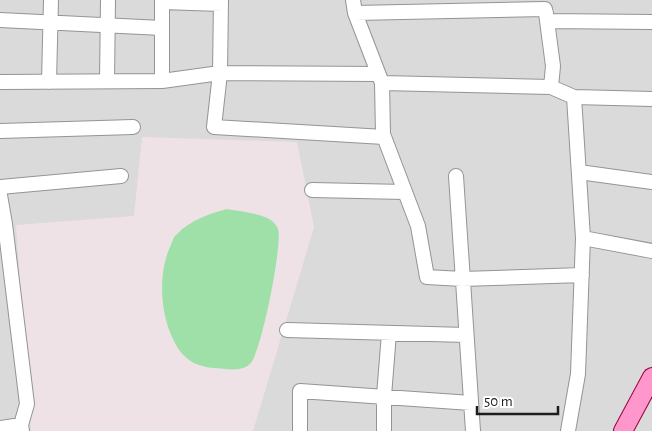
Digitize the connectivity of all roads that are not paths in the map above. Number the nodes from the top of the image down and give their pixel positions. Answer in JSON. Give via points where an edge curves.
{"nodes":[{"id":1,"x":51,"y":0,"type":"edge"},
{"id":2,"x":108,"y":0,"type":"edge"},
{"id":3,"x":162,"y":1,"type":"edge"},
{"id":4,"x":221,"y":2,"type":"edge"},
{"id":5,"x":354,"y":7,"type":"edge"},
{"id":6,"x":545,"y":10,"type":"edge"},
{"id":7,"x":0,"y":20,"type":"edge"},
{"id":8,"x":50,"y":22,"type":"junction"},
{"id":9,"x":652,"y":22,"type":"edge"},
{"id":10,"x":108,"y":26,"type":"junction"},
{"id":11,"x":162,"y":28,"type":"junction"},
{"id":12,"x":220,"y":73,"type":"junction"},
{"id":13,"x":380,"y":79,"type":"junction"},
{"id":14,"x":107,"y":81,"type":"junction"},
{"id":15,"x":162,"y":81,"type":"junction"},
{"id":16,"x":0,"y":82,"type":"edge"},
{"id":17,"x":49,"y":82,"type":"junction"},
{"id":18,"x":551,"y":87,"type":"junction"},
{"id":19,"x":574,"y":98,"type":"junction"},
{"id":20,"x":652,"y":99,"type":"edge"},
{"id":21,"x":134,"y":127,"type":"dead end"},
{"id":22,"x":0,"y":131,"type":"edge"},
{"id":23,"x":384,"y":137,"type":"junction"},
{"id":24,"x":579,"y":172,"type":"junction"},
{"id":25,"x":121,"y":176,"type":"dead end"},
{"id":26,"x":456,"y":176,"type":"dead end"},
{"id":27,"x":652,"y":182,"type":"edge"},
{"id":28,"x":0,"y":186,"type":"edge"},
{"id":29,"x":312,"y":190,"type":"dead end"},
{"id":30,"x":405,"y":192,"type":"junction"},
{"id":31,"x":0,"y":195,"type":"edge"},
{"id":32,"x":583,"y":238,"type":"junction"},
{"id":33,"x":652,"y":251,"type":"edge"},
{"id":34,"x":582,"y":275,"type":"junction"},
{"id":35,"x":462,"y":279,"type":"junction"},
{"id":36,"x":287,"y":330,"type":"dead end"},
{"id":37,"x":389,"y":333,"type":"junction"},
{"id":38,"x":466,"y":335,"type":"junction"},
{"id":39,"x":651,"y":382,"type":"edge"},
{"id":40,"x":384,"y":396,"type":"junction"},
{"id":41,"x":471,"y":403,"type":"junction"},
{"id":42,"x":0,"y":428,"type":"edge"},
{"id":43,"x":22,"y":428,"type":"edge"},
{"id":44,"x":300,"y":431,"type":"edge"},
{"id":45,"x":384,"y":431,"type":"edge"},
{"id":46,"x":473,"y":431,"type":"edge"},
{"id":47,"x":568,"y":431,"type":"edge"},
{"id":48,"x":623,"y":431,"type":"edge"}],
"edges":[{"from":1,"to":8,"type":"street"},
{"from":2,"to":10,"type":"street"},
{"from":3,"to":4,"type":"street"},
{"from":3,"to":11,"type":"street"},
{"from":4,"to":12,"type":"street"},
{"from":5,"to":6,"type":"street"},
{"from":5,"to":13,"type":"street"},
{"from":6,"to":9,"type":"street"},
{"from":6,"to":18,"type":"street","via":[[553,66]]},
{"from":7,"to":8,"type":"street"},
{"from":8,"to":10,"type":"street"},
{"from":8,"to":17,"type":"street"},
{"from":10,"to":11,"type":"street"},
{"from":10,"to":14,"type":"street"},
{"from":11,"to":15,"type":"street"},
{"from":12,"to":13,"type":"street"},
{"from":12,"to":15,"type":"street"},
{"from":12,"to":23,"type":"street","via":[[214,127]]},
{"from":13,"to":18,"type":"street"},
{"from":13,"to":23,"type":"street"},
{"from":14,"to":15,"type":"street"},
{"from":14,"to":17,"type":"street"},
{"from":16,"to":17,"type":"street"},
{"from":18,"to":19,"type":"street"},
{"from":19,"to":20,"type":"street"},
{"from":19,"to":24,"type":"street"},
{"from":21,"to":22,"type":"street"},
{"from":23,"to":30,"type":"street"},
{"from":24,"to":27,"type":"street"},
{"from":24,"to":32,"type":"street"},
{"from":25,"to":28,"type":"street"},
{"from":26,"to":35,"type":"street"},
{"from":29,"to":30,"type":"street"},
{"from":30,"to":35,"type":"street","via":[[418,226],[427,277]]},
{"from":31,"to":43,"type":"street","via":[[26,404]]},
{"from":32,"to":33,"type":"street"},
{"from":32,"to":34,"type":"street"},
{"from":34,"to":35,"type":"street"},
{"from":34,"to":47,"type":"street","via":[[578,374]]},
{"from":35,"to":38,"type":"street"},
{"from":36,"to":37,"type":"street"},
{"from":37,"to":38,"type":"street"},
{"from":37,"to":40,"type":"street"},
{"from":38,"to":41,"type":"street"},
{"from":39,"to":48,"type":"main road"},
{"from":40,"to":41,"type":"street"},
{"from":40,"to":44,"type":"street","via":[[300,391]]},
{"from":40,"to":45,"type":"street"},
{"from":41,"to":46,"type":"street"},
{"from":42,"to":43,"type":"street"}]}
